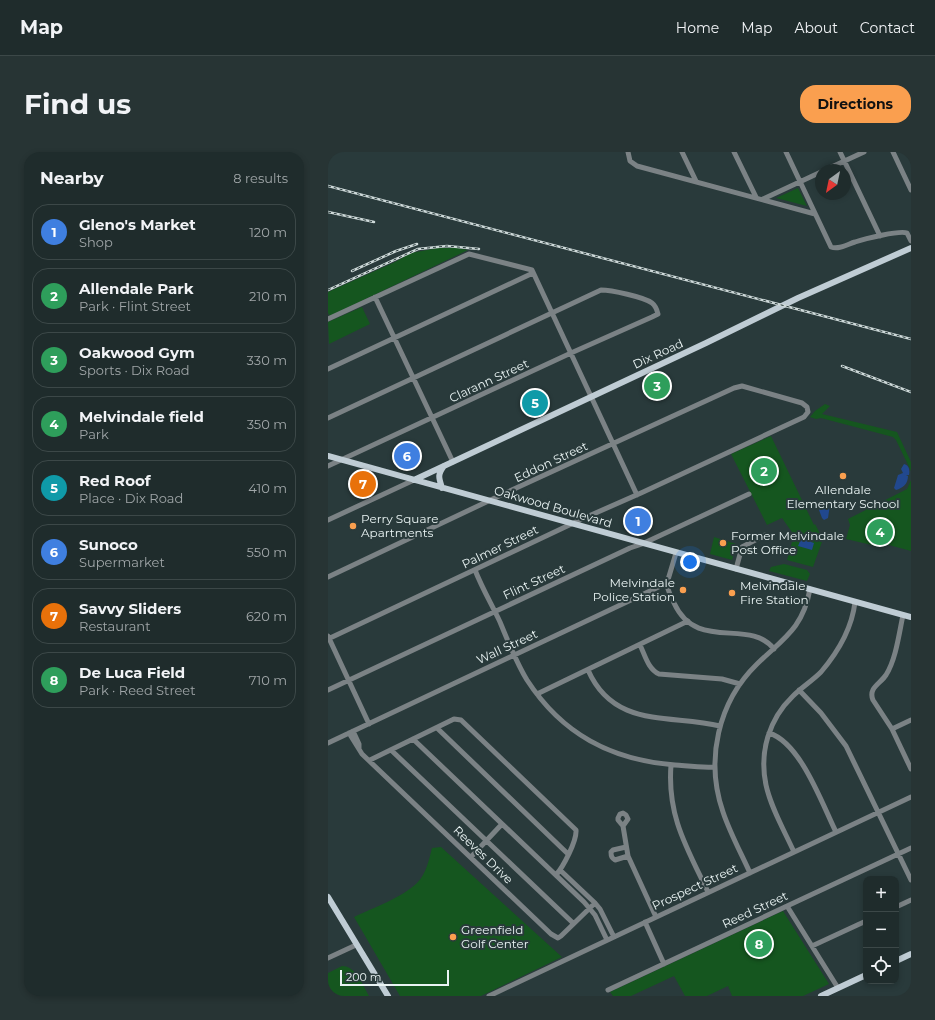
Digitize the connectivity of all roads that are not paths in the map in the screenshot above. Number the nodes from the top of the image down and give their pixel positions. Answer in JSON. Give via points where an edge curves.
{"nodes":[{"id":1,"x":628,"y":152,"type":"edge"},
{"id":2,"x":682,"y":152,"type":"edge"},
{"id":3,"x":734,"y":152,"type":"edge"},
{"id":4,"x":786,"y":152,"type":"edge"},
{"id":5,"x":840,"y":152,"type":"edge"},
{"id":6,"x":864,"y":152,"type":"edge"},
{"id":7,"x":893,"y":152,"type":"edge"},
{"id":8,"x":844,"y":161,"type":"junction"},
{"id":9,"x":838,"y":164,"type":"edge"},
{"id":10,"x":815,"y":175,"type":"edge"},
{"id":11,"x":696,"y":181,"type":"junction"},
{"id":12,"x":800,"y":182,"type":"junction"},
{"id":13,"x":911,"y":190,"type":"edge"},
{"id":14,"x":756,"y":197,"type":"junction"},
{"id":15,"x":763,"y":199,"type":"junction"},
{"id":16,"x":815,"y":214,"type":"junction"},
{"id":17,"x":880,"y":236,"type":"junction"},
{"id":18,"x":911,"y":241,"type":"edge"},
{"id":19,"x":911,"y":248,"type":"edge"},
{"id":20,"x":533,"y":273,"type":"junction"},
{"id":21,"x":375,"y":297,"type":"junction"},
{"id":22,"x":552,"y":313,"type":"junction"},
{"id":23,"x":328,"y":319,"type":"edge"},
{"id":24,"x":395,"y":338,"type":"junction"},
{"id":25,"x":571,"y":353,"type":"junction"},
{"id":26,"x":328,"y":369,"type":"edge"},
{"id":27,"x":414,"y":378,"type":"junction"},
{"id":28,"x":592,"y":396,"type":"junction"},
{"id":29,"x":808,"y":409,"type":"joint"},
{"id":30,"x":328,"y":418,"type":"edge"},
{"id":31,"x":433,"y":418,"type":"junction"},
{"id":32,"x":613,"y":444,"type":"junction"},
{"id":33,"x":328,"y":456,"type":"edge"},
{"id":34,"x":342,"y":460,"type":"junction"},
{"id":35,"x":453,"y":462,"type":"junction"},
{"id":36,"x":444,"y":465,"type":"junction"},
{"id":37,"x":328,"y":466,"type":"edge"},
{"id":38,"x":414,"y":480,"type":"junction"},
{"id":39,"x":442,"y":488,"type":"junction"},
{"id":40,"x":638,"y":494,"type":"junction"},
{"id":41,"x":749,"y":494,"type":"dead end"},
{"id":42,"x":490,"y":501,"type":"junction"},
{"id":43,"x":328,"y":520,"type":"edge"},
{"id":44,"x":572,"y":524,"type":"junction"},
{"id":45,"x":765,"y":535,"type":"dead end"},
{"id":46,"x":642,"y":544,"type":"junction"},
{"id":47,"x":676,"y":553,"type":"junction"},
{"id":48,"x":736,"y":569,"type":"junction"},
{"id":49,"x":475,"y":570,"type":"junction"},
{"id":50,"x":328,"y":577,"type":"edge"},
{"id":51,"x":667,"y":583,"type":"junction"},
{"id":52,"x":810,"y":589,"type":"junction"},
{"id":53,"x":855,"y":602,"type":"junction"},
{"id":54,"x":495,"y":612,"type":"junction"},
{"id":55,"x":903,"y":615,"type":"junction"},
{"id":56,"x":911,"y":617,"type":"edge"},
{"id":57,"x":688,"y":621,"type":"junction"},
{"id":58,"x":328,"y":638,"type":"edge"},
{"id":59,"x":640,"y":645,"type":"junction"},
{"id":60,"x":774,"y":649,"type":"junction"},
{"id":61,"x":514,"y":655,"type":"junction"},
{"id":62,"x":588,"y":670,"type":"junction"},
{"id":63,"x":349,"y":680,"type":"junction"},
{"id":64,"x":740,"y":684,"type":"junction"},
{"id":65,"x":328,"y":690,"type":"edge"},
{"id":66,"x":799,"y":690,"type":"junction"},
{"id":67,"x":537,"y":694,"type":"junction"},
{"id":68,"x":911,"y":720,"type":"edge"},
{"id":69,"x":369,"y":724,"type":"junction"},
{"id":70,"x":720,"y":726,"type":"junction"},
{"id":71,"x":436,"y":728,"type":"junction"},
{"id":72,"x":892,"y":729,"type":"junction"},
{"id":73,"x":351,"y":732,"type":"junction"},
{"id":74,"x":769,"y":733,"type":"junction"},
{"id":75,"x":413,"y":739,"type":"junction"},
{"id":76,"x":328,"y":743,"type":"edge"},
{"id":77,"x":391,"y":750,"type":"junction"},
{"id":78,"x":370,"y":760,"type":"junction"},
{"id":79,"x":671,"y":765,"type":"junction"},
{"id":80,"x":715,"y":767,"type":"junction"},
{"id":81,"x":911,"y":770,"type":"edge"},
{"id":82,"x":911,"y":797,"type":"edge"},
{"id":83,"x":878,"y":812,"type":"junction"},
{"id":84,"x":502,"y":824,"type":"junction"},
{"id":85,"x":623,"y":826,"type":"dead end"},
{"id":86,"x":836,"y":832,"type":"junction"},
{"id":87,"x":486,"y":841,"type":"junction"},
{"id":88,"x":626,"y":847,"type":"junction"},
{"id":89,"x":911,"y":848,"type":"edge"},
{"id":90,"x":794,"y":852,"type":"junction"},
{"id":91,"x":568,"y":854,"type":"junction"},
{"id":92,"x":898,"y":854,"type":"junction"},
{"id":93,"x":628,"y":856,"type":"junction"},
{"id":94,"x":471,"y":857,"type":"junction"},
{"id":95,"x":560,"y":870,"type":"junction"},
{"id":96,"x":750,"y":872,"type":"junction"},
{"id":97,"x":556,"y":875,"type":"junction"},
{"id":98,"x":911,"y":880,"type":"edge"},
{"id":99,"x":708,"y":892,"type":"junction"},
{"id":100,"x":328,"y":897,"type":"edge"},
{"id":101,"x":911,"y":900,"type":"edge"},
{"id":102,"x":595,"y":903,"type":"junction"},
{"id":103,"x":787,"y":906,"type":"junction"},
{"id":104,"x":899,"y":906,"type":"edge"},
{"id":105,"x":589,"y":907,"type":"junction"},
{"id":106,"x":656,"y":917,"type":"junction"},
{"id":107,"x":645,"y":922,"type":"junction"},
{"id":108,"x":863,"y":922,"type":"edge"},
{"id":109,"x":573,"y":924,"type":"junction"},
{"id":110,"x":614,"y":937,"type":"junction"},
{"id":111,"x":607,"y":940,"type":"junction"},
{"id":112,"x":356,"y":945,"type":"junction"},
{"id":113,"x":812,"y":946,"type":"junction"},
{"id":114,"x":911,"y":954,"type":"edge"},
{"id":115,"x":328,"y":958,"type":"edge"},
{"id":116,"x":899,"y":960,"type":"edge"},
{"id":117,"x":664,"y":964,"type":"junction"},
{"id":118,"x":863,"y":976,"type":"edge"},
{"id":119,"x":838,"y":988,"type":"junction"},
{"id":120,"x":608,"y":990,"type":"dead end"},
{"id":121,"x":388,"y":996,"type":"edge"},
{"id":122,"x":488,"y":996,"type":"edge"},
{"id":123,"x":821,"y":996,"type":"edge"}],
"edges":[{"from":1,"to":11,"type":"street","via":[[630,160],[637,166]]},
{"from":2,"to":11,"type":"street"},
{"from":3,"to":14,"type":"street"},
{"from":4,"to":12,"type":"street"},
{"from":5,"to":8,"type":"street"},
{"from":6,"to":8,"type":"street"},
{"from":7,"to":13,"type":"street"},
{"from":8,"to":9,"type":"street"},
{"from":8,"to":17,"type":"street"},
{"from":10,"to":12,"type":"street"},
{"from":11,"to":14,"type":"street"},
{"from":12,"to":15,"type":"street"},
{"from":12,"to":16,"type":"street"},
{"from":14,"to":15,"type":"street"},
{"from":15,"to":16,"type":"street"},
{"from":16,"to":17,"type":"street","via":[[831,247]]},
{"from":17,"to":18,"type":"street","via":[[902,231]]},
{"from":19,"to":28,"type":"main road","name":"Dix Road"},
{"from":20,"to":21,"type":"street","via":[[529,269],[470,254]]},
{"from":20,"to":22,"type":"street"},
{"from":20,"to":24,"type":"street"},
{"from":21,"to":23,"type":"street"},
{"from":21,"to":24,"type":"street"},
{"from":22,"to":25,"type":"street"},
{"from":22,"to":25,"type":"street","name":"Clarann Street","via":[[606,290],[644,299],[656,306],[658,314]]},
{"from":22,"to":27,"type":"street"},
{"from":24,"to":26,"type":"street"},
{"from":24,"to":27,"type":"street"},
{"from":25,"to":28,"type":"street"},
{"from":25,"to":31,"type":"street","name":"Clarann Street"},
{"from":27,"to":30,"type":"street"},
{"from":27,"to":31,"type":"street"},
{"from":28,"to":32,"type":"street"},
{"from":28,"to":35,"type":"main road","name":"Dix Road"},
{"from":29,"to":32,"type":"street","name":"Eddon Street","via":[[802,402],[739,386]]},
{"from":29,"to":40,"type":"street","name":"Palmer Street","via":[[804,417]]},
{"from":31,"to":34,"type":"street","name":"Clarann Street"},
{"from":31,"to":35,"type":"street"},
{"from":32,"to":40,"type":"street"},
{"from":32,"to":42,"type":"street","name":"Eddon Street"},
{"from":33,"to":34,"type":"main road","name":"Oakwood Boulevard"},
{"from":34,"to":37,"type":"street","name":"Clarann Street"},
{"from":34,"to":38,"type":"main road","name":"Oakwood Boulevard"},
{"from":35,"to":36,"type":"main road","name":"Dix Road"},
{"from":36,"to":38,"type":"main road","name":"Dix Road"},
{"from":36,"to":39,"type":"main road","via":[[438,476]]},
{"from":38,"to":39,"type":"main road","name":"Oakwood Boulevard"},
{"from":38,"to":43,"type":"street"},
{"from":39,"to":42,"type":"main road","name":"Oakwood Boulevard"},
{"from":40,"to":44,"type":"street","name":"Palmer Street"},
{"from":41,"to":46,"type":"street","name":"Flint Street"},
{"from":42,"to":44,"type":"main road","name":"Oakwood Boulevard"},
{"from":42,"to":50,"type":"street","name":"Eddon Street"},
{"from":44,"to":46,"type":"main road","name":"Oakwood Boulevard"},
{"from":44,"to":49,"type":"street","name":"Palmer Street"},
{"from":45,"to":48,"type":"street","via":[[742,547]]},
{"from":46,"to":47,"type":"main road","name":"Oakwood Boulevard"},
{"from":46,"to":54,"type":"street","name":"Flint Street"},
{"from":47,"to":48,"type":"main road","name":"Oakwood Boulevard"},
{"from":47,"to":51,"type":"street"},
{"from":48,"to":52,"type":"main road","name":"Oakwood Boulevard"},
{"from":49,"to":54,"type":"street"},
{"from":49,"to":58,"type":"street","name":"Palmer Street"},
{"from":51,"to":57,"type":"street","via":[[676,606]]},
{"from":51,"to":61,"type":"street","name":"Wall Street"},
{"from":52,"to":53,"type":"main road","name":"Oakwood Boulevard"},
{"from":52,"to":60,"type":"street","via":[[806,606],[798,622]]},
{"from":53,"to":55,"type":"main road","name":"Oakwood Boulevard"},
{"from":53,"to":66,"type":"street","via":[[849,628],[836,652],[820,672]]},
{"from":54,"to":61,"type":"street"},
{"from":54,"to":63,"type":"street","name":"Flint Street"},
{"from":55,"to":56,"type":"main road","name":"Oakwood Boulevard"},
{"from":55,"to":72,"type":"street","via":[[890,667],[871,694]]},
{"from":57,"to":59,"type":"street"},
{"from":57,"to":60,"type":"street","via":[[708,631],[758,637],[767,641]]},
{"from":58,"to":63,"type":"street"},
{"from":59,"to":62,"type":"street"},
{"from":59,"to":64,"type":"street","via":[[650,668],[659,674],[722,679]]},
{"from":60,"to":64,"type":"street"},
{"from":61,"to":67,"type":"street"},
{"from":61,"to":69,"type":"street","name":"Wall Street"},
{"from":62,"to":67,"type":"street"},
{"from":62,"to":70,"type":"street","via":[[604,694],[631,711],[656,719]]},
{"from":63,"to":65,"type":"street","name":"Flint Street"},
{"from":63,"to":69,"type":"street"},
{"from":64,"to":70,"type":"street"},
{"from":66,"to":74,"type":"street","via":[[780,710]]},
{"from":66,"to":83,"type":"street","via":[[822,713],[841,738]]},
{"from":67,"to":79,"type":"street","via":[[562,721],[594,743],[632,759]]},
{"from":68,"to":72,"type":"street"},
{"from":69,"to":73,"type":"street","name":"Wall Street"},
{"from":70,"to":80,"type":"street"},
{"from":71,"to":75,"type":"street"},
{"from":71,"to":91,"type":"street"},
{"from":71,"to":91,"type":"street","via":[[454,719],[461,720],[570,824],[576,830],[576,834]]},
{"from":72,"to":81,"type":"street"},
{"from":73,"to":76,"type":"street","name":"Wall Street"},
{"from":73,"to":78,"type":"street","name":"Reeves Drive","via":[[359,750]]},
{"from":74,"to":86,"type":"street","via":[[783,741],[803,765]]},
{"from":74,"to":90,"type":"street","via":[[763,757],[766,785],[772,805]]},
{"from":75,"to":77,"type":"street"},
{"from":75,"to":84,"type":"street"},
{"from":77,"to":78,"type":"street"},
{"from":77,"to":87,"type":"street"},
{"from":78,"to":94,"type":"street","name":"Reeves Drive"},
{"from":79,"to":80,"type":"street"},
{"from":79,"to":99,"type":"street","via":[[671,796],[676,821]]},
{"from":80,"to":96,"type":"street","via":[[717,790],[723,811]]},
{"from":82,"to":83,"type":"street","name":"Prospect Street"},
{"from":83,"to":86,"type":"street","name":"Prospect Street"},
{"from":83,"to":92,"type":"street"},
{"from":84,"to":87,"type":"street"},
{"from":84,"to":97,"type":"street"},
{"from":85,"to":88,"type":"street"},
{"from":86,"to":90,"type":"street","name":"Prospect Street"},
{"from":87,"to":94,"type":"street"},
{"from":87,"to":109,"type":"street"},
{"from":88,"to":93,"type":"street"},
{"from":88,"to":93,"type":"street","via":[[613,850],[611,856],[615,860]]},
{"from":89,"to":92,"type":"street","name":"Reed Street"},
{"from":90,"to":96,"type":"street","name":"Prospect Street"},
{"from":91,"to":95,"type":"street"},
{"from":92,"to":98,"type":"street"},
{"from":92,"to":103,"type":"street","name":"Reed Street"},
{"from":93,"to":106,"type":"street"},
{"from":94,"to":109,"type":"street","name":"Reeves Drive","via":[[555,937],[561,936]]},
{"from":95,"to":97,"type":"street"},
{"from":95,"to":102,"type":"street"},
{"from":96,"to":99,"type":"street","name":"Prospect Street"},
{"from":97,"to":105,"type":"street"},
{"from":99,"to":106,"type":"street","name":"Prospect Street"},
{"from":100,"to":112,"type":"main road"},
{"from":101,"to":104,"type":"street"},
{"from":102,"to":105,"type":"street","name":"Reeves Drive"},
{"from":102,"to":110,"type":"street"},
{"from":103,"to":113,"type":"street"},
{"from":103,"to":117,"type":"street","name":"Reed Street"},
{"from":105,"to":109,"type":"street","name":"Reeves Drive"},
{"from":105,"to":111,"type":"street"},
{"from":106,"to":107,"type":"street","name":"Prospect Street"},
{"from":107,"to":110,"type":"street","name":"Prospect Street"},
{"from":107,"to":117,"type":"street"},
{"from":108,"to":113,"type":"street"},
{"from":110,"to":111,"type":"street","name":"Prospect Street"},
{"from":111,"to":122,"type":"street","name":"Prospect Street"},
{"from":112,"to":115,"type":"street"},
{"from":112,"to":121,"type":"main road"},
{"from":113,"to":119,"type":"street"},
{"from":114,"to":116,"type":"main road"},
{"from":117,"to":120,"type":"street","name":"Reed Street"},
{"from":118,"to":119,"type":"main road"},
{"from":119,"to":123,"type":"main road"}]}
